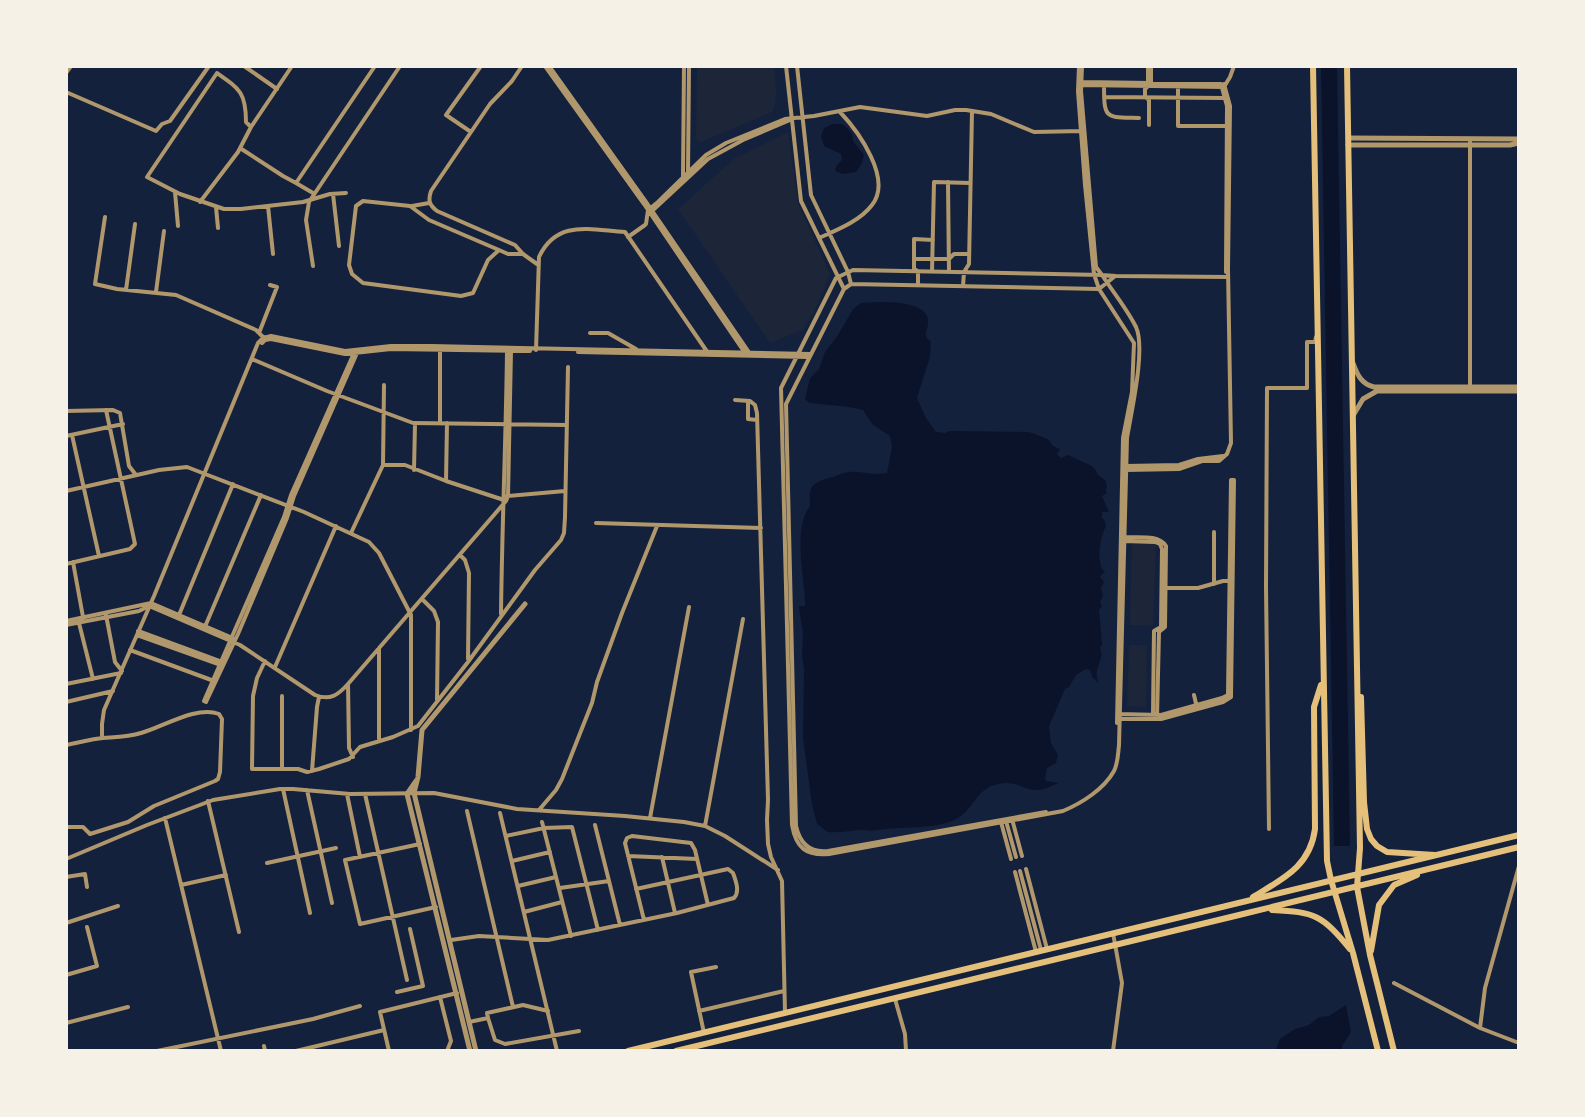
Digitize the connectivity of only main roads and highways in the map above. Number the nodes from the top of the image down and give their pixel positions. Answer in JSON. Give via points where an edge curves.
{"nodes":[{"id":1,"x":1313,"y":66,"type":"edge"},
{"id":2,"x":1347,"y":66,"type":"edge"},
{"id":3,"x":1356,"y":660,"type":"junction"},
{"id":4,"x":1323,"y":678,"type":"junction"},
{"id":5,"x":1519,"y":835,"type":"edge"},
{"id":6,"x":1519,"y":847,"type":"edge"},
{"id":7,"x":1439,"y":855,"type":"junction"},
{"id":8,"x":1431,"y":869,"type":"junction"},
{"id":9,"x":1358,"y":874,"type":"junction"},
{"id":10,"x":1331,"y":880,"type":"junction"},
{"id":11,"x":1357,"y":887,"type":"junction"},
{"id":12,"x":1335,"y":893,"type":"junction"},
{"id":13,"x":1248,"y":900,"type":"junction"},
{"id":14,"x":1264,"y":910,"type":"junction"},
{"id":15,"x":1353,"y":953,"type":"junction"},
{"id":16,"x":1370,"y":955,"type":"junction"},
{"id":17,"x":628,"y":1051,"type":"edge"},
{"id":18,"x":676,"y":1051,"type":"edge"},
{"id":19,"x":1378,"y":1051,"type":"edge"},
{"id":20,"x":1394,"y":1051,"type":"edge"}],
"edges":[{"from":1,"to":4,"type":"main road"},
{"from":2,"to":3,"type":"main road"},
{"from":3,"to":7,"type":"main road","via":[[1371,839],[1387,852]]},
{"from":3,"to":9,"type":"main road"},
{"from":4,"to":10,"type":"main road"},
{"from":4,"to":13,"type":"main road","via":[[1314,707],[1312,841],[1291,873]]},
{"from":5,"to":7,"type":"main road"},
{"from":6,"to":8,"type":"main road"},
{"from":7,"to":9,"type":"main road"},
{"from":8,"to":11,"type":"main road"},
{"from":8,"to":16,"type":"main road","via":[[1394,885],[1379,905]]},
{"from":9,"to":10,"type":"main road"},
{"from":9,"to":11,"type":"main road"},
{"from":10,"to":12,"type":"main road"},
{"from":10,"to":13,"type":"main road"},
{"from":11,"to":12,"type":"main road"},
{"from":11,"to":16,"type":"main road"},
{"from":12,"to":14,"type":"main road"},
{"from":12,"to":15,"type":"main road"},
{"from":13,"to":17,"type":"main road"},
{"from":14,"to":15,"type":"main road","via":[[1311,914]]},
{"from":14,"to":18,"type":"main road"},
{"from":15,"to":19,"type":"main road"},
{"from":16,"to":20,"type":"main road"}]}
